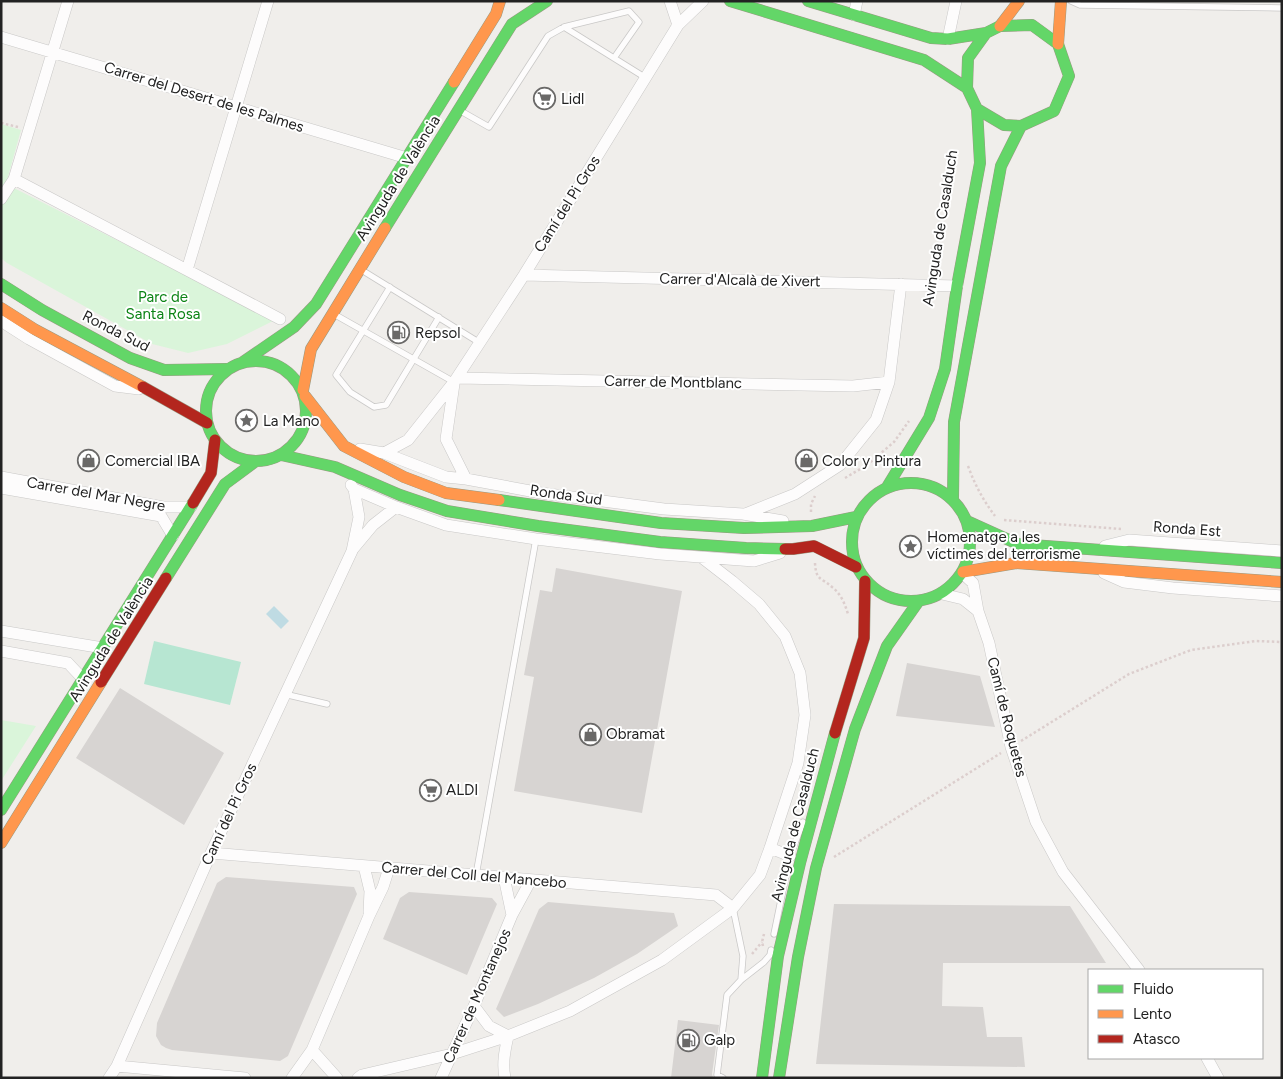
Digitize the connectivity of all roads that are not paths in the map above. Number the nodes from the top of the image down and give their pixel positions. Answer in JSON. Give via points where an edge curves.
{"nodes":[{"id":1,"x":68,"y":1,"type":"edge"},
{"id":2,"x":268,"y":1,"type":"edge"},
{"id":3,"x":500,"y":1,"type":"edge"},
{"id":4,"x":547,"y":1,"type":"edge"},
{"id":5,"x":670,"y":1,"type":"edge"},
{"id":6,"x":703,"y":1,"type":"edge"},
{"id":7,"x":730,"y":1,"type":"edge"},
{"id":8,"x":808,"y":1,"type":"edge"},
{"id":9,"x":857,"y":1,"type":"edge"},
{"id":10,"x":956,"y":1,"type":"edge"},
{"id":11,"x":1019,"y":1,"type":"edge"},
{"id":12,"x":1061,"y":1,"type":"edge"},
{"id":13,"x":1071,"y":1,"type":"edge"},
{"id":14,"x":1282,"y":8,"type":"edge"},
{"id":15,"x":854,"y":15,"type":"junction"},
{"id":16,"x":678,"y":25,"type":"junction"},
{"id":17,"x":1000,"y":26,"type":"junction"},
{"id":18,"x":564,"y":27,"type":"junction"},
{"id":19,"x":986,"y":33,"type":"junction"},
{"id":20,"x":1,"y":36,"type":"edge"},
{"id":21,"x":948,"y":39,"type":"junction"},
{"id":22,"x":1058,"y":44,"type":"junction"},
{"id":23,"x":53,"y":52,"type":"junction"},
{"id":24,"x":614,"y":58,"type":"junction"},
{"id":25,"x":646,"y":78,"type":"junction"},
{"id":26,"x":966,"y":88,"type":"junction"},
{"id":27,"x":236,"y":107,"type":"junction"},
{"id":28,"x":977,"y":109,"type":"junction"},
{"id":29,"x":459,"y":110,"type":"junction"},
{"id":30,"x":1021,"y":126,"type":"junction"},
{"id":31,"x":407,"y":158,"type":"junction"},
{"id":32,"x":14,"y":179,"type":"junction"},
{"id":33,"x":1,"y":199,"type":"edge"},
{"id":34,"x":360,"y":269,"type":"junction"},
{"id":35,"x":187,"y":270,"type":"junction"},
{"id":36,"x":524,"y":275,"type":"junction"},
{"id":37,"x":1,"y":284,"type":"edge"},
{"id":38,"x":902,"y":284,"type":"junction"},
{"id":39,"x":957,"y":286,"type":"junction"},
{"id":40,"x":390,"y":287,"type":"junction"},
{"id":41,"x":1,"y":308,"type":"edge"},
{"id":42,"x":332,"y":313,"type":"junction"},
{"id":43,"x":280,"y":318,"type":"dead end"},
{"id":44,"x":439,"y":318,"type":"junction"},
{"id":45,"x":1,"y":321,"type":"edge"},
{"id":46,"x":363,"y":330,"type":"junction"},
{"id":47,"x":480,"y":343,"type":"junction"},
{"id":48,"x":414,"y":359,"type":"junction"},
{"id":49,"x":244,"y":362,"type":"junction"},
{"id":50,"x":227,"y":369,"type":"junction"},
{"id":51,"x":456,"y":380,"type":"junction"},
{"id":52,"x":889,"y":382,"type":"junction"},
{"id":53,"x":151,"y":391,"type":"junction"},
{"id":54,"x":304,"y":393,"type":"junction"},
{"id":55,"x":207,"y":423,"type":"junction"},
{"id":56,"x":214,"y":440,"type":"junction"},
{"id":57,"x":344,"y":446,"type":"junction"},
{"id":58,"x":384,"y":453,"type":"junction"},
{"id":59,"x":281,"y":455,"type":"junction"},
{"id":60,"x":256,"y":461,"type":"junction"},
{"id":61,"x":335,"y":466,"type":"junction"},
{"id":62,"x":1,"y":477,"type":"edge"},
{"id":63,"x":466,"y":479,"type":"junction"},
{"id":64,"x":887,"y":487,"type":"junction"},
{"id":65,"x":1,"y":488,"type":"edge"},
{"id":66,"x":354,"y":489,"type":"junction"},
{"id":67,"x":953,"y":499,"type":"junction"},
{"id":68,"x":191,"y":507,"type":"junction"},
{"id":69,"x":396,"y":507,"type":"junction"},
{"id":70,"x":743,"y":514,"type":"junction"},
{"id":71,"x":856,"y":517,"type":"junction"},
{"id":72,"x":967,"y":522,"type":"junction"},
{"id":73,"x":812,"y":526,"type":"junction"},
{"id":74,"x":173,"y":536,"type":"junction"},
{"id":75,"x":536,"y":538,"type":"junction"},
{"id":76,"x":793,"y":549,"type":"junction"},
{"id":77,"x":1091,"y":549,"type":"junction"},
{"id":78,"x":352,"y":551,"type":"junction"},
{"id":79,"x":1282,"y":551,"type":"edge"},
{"id":80,"x":701,"y":557,"type":"junction"},
{"id":81,"x":1282,"y":563,"type":"edge"},
{"id":82,"x":856,"y":567,"type":"junction"},
{"id":83,"x":1093,"y":569,"type":"junction"},
{"id":84,"x":963,"y":572,"type":"junction"},
{"id":85,"x":865,"y":581,"type":"junction"},
{"id":86,"x":1282,"y":582,"type":"edge"},
{"id":87,"x":942,"y":594,"type":"junction"},
{"id":88,"x":1282,"y":596,"type":"edge"},
{"id":89,"x":918,"y":602,"type":"junction"},
{"id":90,"x":978,"y":611,"type":"junction"},
{"id":91,"x":1,"y":630,"type":"edge"},
{"id":92,"x":103,"y":648,"type":"junction"},
{"id":93,"x":1,"y":651,"type":"edge"},
{"id":94,"x":83,"y":679,"type":"junction"},
{"id":95,"x":284,"y":694,"type":"junction"},
{"id":96,"x":327,"y":704,"type":"dead end"},
{"id":97,"x":838,"y":721,"type":"junction"},
{"id":98,"x":809,"y":802,"type":"dead end"},
{"id":99,"x":1,"y":810,"type":"edge"},
{"id":100,"x":806,"y":811,"type":"dead end"},
{"id":101,"x":1,"y":843,"type":"edge"},
{"id":102,"x":770,"y":848,"type":"junction"},
{"id":103,"x":211,"y":853,"type":"junction"},
{"id":104,"x":790,"y":856,"type":"junction"},
{"id":105,"x":364,"y":866,"type":"junction"},
{"id":106,"x":389,"y":868,"type":"junction"},
{"id":107,"x":476,"y":875,"type":"junction"},
{"id":108,"x":504,"y":878,"type":"junction"},
{"id":109,"x":531,"y":880,"type":"junction"},
{"id":110,"x":733,"y":908,"type":"junction"},
{"id":111,"x":512,"y":915,"type":"junction"},
{"id":112,"x":369,"y":916,"type":"junction"},
{"id":113,"x":774,"y":937,"type":"dead end"},
{"id":114,"x":772,"y":946,"type":"dead end"},
{"id":115,"x":1138,"y":969,"type":"edge"},
{"id":116,"x":741,"y":980,"type":"junction"},
{"id":117,"x":474,"y":1006,"type":"junction"},
{"id":118,"x":508,"y":1036,"type":"junction"},
{"id":119,"x":312,"y":1050,"type":"junction"},
{"id":120,"x":452,"y":1054,"type":"junction"},
{"id":121,"x":1208,"y":1059,"type":"edge"},
{"id":122,"x":117,"y":1066,"type":"junction"},
{"id":123,"x":109,"y":1078,"type":"edge"},
{"id":124,"x":245,"y":1078,"type":"edge"},
{"id":125,"x":292,"y":1078,"type":"edge"},
{"id":126,"x":338,"y":1078,"type":"edge"},
{"id":127,"x":358,"y":1078,"type":"edge"},
{"id":128,"x":441,"y":1078,"type":"edge"},
{"id":129,"x":505,"y":1078,"type":"edge"},
{"id":130,"x":723,"y":1078,"type":"edge"},
{"id":131,"x":762,"y":1078,"type":"edge"},
{"id":132,"x":779,"y":1078,"type":"edge"},
{"id":133,"x":1218,"y":1078,"type":"edge"}],
"edges":[{"from":1,"to":23,"type":"street"},
{"from":2,"to":27,"type":"street"},
{"from":3,"to":31,"type":"main road","name":"Avinguda de València","via":[[496,14]]},
{"from":4,"to":29,"type":"main road","name":"Avinguda de València","via":[[512,24]]},
{"from":5,"to":16,"type":"street"},
{"from":6,"to":16,"type":"street","name":"Camí del Pi Gros"},
{"from":7,"to":26,"type":"main road","via":[[924,60]]},
{"from":8,"to":15,"type":"main road"},
{"from":9,"to":15,"type":"street"},
{"from":10,"to":21,"type":"street"},
{"from":11,"to":17,"type":"main road"},
{"from":12,"to":22,"type":"main road"},
{"from":13,"to":14,"type":"lane","via":[[1080,5]]},
{"from":15,"to":21,"type":"main road","via":[[931,38]]},
{"from":16,"to":25,"type":"street","name":"Camí del Pi Gros"},
{"from":17,"to":19,"type":"main road"},
{"from":17,"to":22,"type":"main road","via":[[1032,25]]},
{"from":18,"to":24,"type":"lane"},
{"from":18,"to":24,"type":"lane","via":[[629,11],[639,22]]},
{"from":18,"to":29,"type":"lane","via":[[548,36],[489,127]]},
{"from":19,"to":21,"type":"main road"},
{"from":19,"to":26,"type":"main road","via":[[968,58]]},
{"from":20,"to":23,"type":"street","name":"Carrer del Desert de les Palmes"},
{"from":22,"to":30,"type":"main road","via":[[1069,76],[1054,111]]},
{"from":23,"to":27,"type":"street","name":"Carrer del Desert de les Palmes"},
{"from":23,"to":32,"type":"street"},
{"from":24,"to":25,"type":"lane"},
{"from":25,"to":36,"type":"street","name":"Camí del Pi Gros"},
{"from":26,"to":28,"type":"main road"},
{"from":27,"to":31,"type":"street","name":"Carrer del Desert de les Palmes"},
{"from":27,"to":35,"type":"street"},
{"from":28,"to":30,"type":"main road","via":[[1004,125]]},
{"from":28,"to":39,"type":"main road","name":"Avinguda de Casalduch","via":[[980,163]]},
{"from":29,"to":34,"type":"main road","name":"Avinguda de València"},
{"from":30,"to":67,"type":"main road","via":[[1001,166],[954,422]]},
{"from":31,"to":49,"type":"main road","name":"Avinguda de València","via":[[316,304],[294,327]]},
{"from":32,"to":33,"type":"street"},
{"from":32,"to":35,"type":"street"},
{"from":34,"to":40,"type":"lane"},
{"from":34,"to":42,"type":"main road","name":"Avinguda de València"},
{"from":35,"to":43,"type":"street"},
{"from":36,"to":38,"type":"street","name":"Carrer d'Alcalà de Xivert"},
{"from":36,"to":47,"type":"street","name":"Camí del Pi Gros"},
{"from":37,"to":50,"type":"main road","name":"Ronda Sud","via":[[130,358],[164,370]]},
{"from":38,"to":39,"type":"street","name":"Carrer d'Alcalà de Xivert"},
{"from":38,"to":52,"type":"street"},
{"from":39,"to":64,"type":"main road","name":"Avinguda de Casalduch","via":[[945,369],[929,418]]},
{"from":40,"to":44,"type":"lane"},
{"from":40,"to":46,"type":"lane"},
{"from":41,"to":53,"type":"main road"},
{"from":42,"to":46,"type":"lane"},
{"from":42,"to":54,"type":"main road","name":"Avinguda de València","via":[[312,349]]},
{"from":44,"to":47,"type":"lane"},
{"from":44,"to":48,"type":"lane"},
{"from":45,"to":53,"type":"street","via":[[116,386]]},
{"from":46,"to":48,"type":"lane"},
{"from":46,"to":48,"type":"lane","via":[[336,375],[350,392],[374,407],[386,405]]},
{"from":47,"to":51,"type":"street","name":"Camí del Pi Gros"},
{"from":48,"to":51,"type":"lane"},
{"from":49,"to":50,"type":"main road"},
{"from":49,"to":54,"type":"main road","via":[[267,361],[288,371]]},
{"from":50,"to":55,"type":"main road","via":[[213,384],[206,403]]},
{"from":51,"to":52,"type":"street","name":"Carrer de Montblanc","via":[[854,386]]},
{"from":51,"to":58,"type":"street","name":"Camí del Pi Gros","via":[[408,440]]},
{"from":51,"to":63,"type":"street","name":"Camí del Pi Gros","via":[[446,439]]},
{"from":52,"to":70,"type":"street","via":[[876,420],[840,465],[795,494]]},
{"from":53,"to":55,"type":"main road"},
{"from":54,"to":57,"type":"main road","name":"Ronda Sud"},
{"from":54,"to":59,"type":"main road","via":[[306,419],[298,440]]},
{"from":55,"to":56,"type":"main road"},
{"from":56,"to":60,"type":"main road","via":[[233,456]]},
{"from":56,"to":68,"type":"main road","name":"Avinguda de València","via":[[211,472]]},
{"from":57,"to":58,"type":"street"},
{"from":57,"to":73,"type":"main road","name":"Ronda Sud","via":[[404,477],[446,493],[661,523],[744,528]]},
{"from":58,"to":63,"type":"street","via":[[446,477]]},
{"from":59,"to":60,"type":"main road"},
{"from":59,"to":61,"type":"main road"},
{"from":60,"to":101,"type":"main road","name":"Avinguda de València","via":[[225,484]]},
{"from":61,"to":66,"type":"street"},
{"from":61,"to":76,"type":"main road","via":[[400,495],[447,511],[660,542]]},
{"from":62,"to":68,"type":"street","name":"Carrer del Mar Negre","via":[[162,507]]},
{"from":63,"to":70,"type":"street","via":[[664,509]]},
{"from":64,"to":67,"type":"main road","via":[[911,482],[933,486]]},
{"from":64,"to":71,"type":"main road","via":[[867,501]]},
{"from":65,"to":74,"type":"street","name":"Carrer del Mar Negre","via":[[161,516]]},
{"from":66,"to":69,"type":"street"},
{"from":66,"to":78,"type":"street","name":"Camí del Pi Gros","via":[[359,517]]},
{"from":67,"to":72,"type":"main road"},
{"from":68,"to":74,"type":"main road","name":"Avinguda de València"},
{"from":69,"to":75,"type":"street","via":[[446,525]]},
{"from":69,"to":78,"type":"street","name":"Camí del Pi Gros","via":[[373,525]]},
{"from":70,"to":73,"type":"street"},
{"from":71,"to":73,"type":"main road","name":"Ronda Sud"},
{"from":71,"to":82,"type":"main road","via":[[851,543]]},
{"from":72,"to":77,"type":"main road","name":"Ronda Est","via":[[1018,544]]},
{"from":72,"to":84,"type":"main road","via":[[971,549]]},
{"from":74,"to":92,"type":"main road","name":"Avinguda de València"},
{"from":75,"to":80,"type":"street"},
{"from":75,"to":107,"type":"lane"},
{"from":76,"to":80,"type":"street","via":[[754,562]]},
{"from":76,"to":82,"type":"main road","via":[[814,546]]},
{"from":77,"to":79,"type":"street","name":"Ronda Est","via":[[1129,540]]},
{"from":77,"to":81,"type":"main road","name":"Ronda Est"},
{"from":78,"to":95,"type":"street","name":"Camí del Pi Gros"},
{"from":80,"to":102,"type":"street","via":[[759,604],[785,636],[800,673],[805,714],[798,763]]},
{"from":82,"to":85,"type":"main road"},
{"from":83,"to":84,"type":"main road","via":[[1016,563]]},
{"from":83,"to":86,"type":"main road"},
{"from":83,"to":88,"type":"street","via":[[1124,582]]},
{"from":84,"to":87,"type":"main road"},
{"from":84,"to":90,"type":"street","name":"Camí de Roquetes","via":[[973,583]]},
{"from":85,"to":89,"type":"main road","via":[[887,597]]},
{"from":85,"to":97,"type":"main road","name":"Avinguda de Casalduch","via":[[864,638]]},
{"from":87,"to":89,"type":"main road"},
{"from":87,"to":90,"type":"street","via":[[963,598]]},
{"from":89,"to":132,"type":"main road","name":"Avinguda de Casalduch","via":[[887,646],[855,729],[816,868]]},
{"from":90,"to":115,"type":"street","name":"Camí de Roquetes","via":[[989,644],[1011,747],[1036,822],[1063,872]]},
{"from":91,"to":92,"type":"street"},
{"from":92,"to":94,"type":"main road","name":"Avinguda de València"},
{"from":93,"to":94,"type":"street","via":[[68,663]]},
{"from":94,"to":99,"type":"main road","name":"Avinguda de València"},
{"from":95,"to":96,"type":"lane"},
{"from":95,"to":103,"type":"street","name":"Camí del Pi Gros"},
{"from":97,"to":98,"type":"lane"},
{"from":97,"to":131,"type":"main road","name":"Avinguda de Casalduch","via":[[778,956]]},
{"from":100,"to":104,"type":"lane"},
{"from":102,"to":104,"type":"street"},
{"from":102,"to":110,"type":"street","via":[[760,875]]},
{"from":103,"to":105,"type":"street","name":"Carrer del Coll del Mancebo"},
{"from":103,"to":122,"type":"street","name":"Camí del Pi Gros"},
{"from":104,"to":113,"type":"lane"},
{"from":105,"to":106,"type":"street","name":"Carrer del Coll del Mancebo"},
{"from":105,"to":112,"type":"street","via":[[370,891]]},
{"from":106,"to":107,"type":"street","name":"Carrer del Coll del Mancebo"},
{"from":106,"to":112,"type":"street"},
{"from":107,"to":108,"type":"street","name":"Carrer del Coll del Mancebo"},
{"from":108,"to":109,"type":"street","name":"Carrer del Coll del Mancebo"},
{"from":108,"to":111,"type":"street","name":"Carrer de Montanejos"},
{"from":109,"to":110,"type":"street","name":"Carrer del Coll del Mancebo","via":[[716,895]]},
{"from":109,"to":111,"type":"street","name":"Carrer de Montanejos"},
{"from":110,"to":116,"type":"lane","via":[[743,956]]},
{"from":110,"to":118,"type":"street","via":[[662,960],[570,1011]]},
{"from":111,"to":117,"type":"street","name":"Carrer de Montanejos"},
{"from":112,"to":119,"type":"street"},
{"from":114,"to":116,"type":"lane","via":[[764,962]]},
{"from":116,"to":130,"type":"lane","via":[[727,995],[717,1075]]},
{"from":117,"to":118,"type":"street","via":[[489,1026]]},
{"from":117,"to":120,"type":"street","name":"Carrer de Montanejos"},
{"from":118,"to":120,"type":"street"},
{"from":118,"to":129,"type":"street","via":[[503,1068]]},
{"from":119,"to":125,"type":"street"},
{"from":119,"to":126,"type":"street"},
{"from":120,"to":127,"type":"street"},
{"from":120,"to":128,"type":"street","name":"Carrer de Montanejos"},
{"from":121,"to":133,"type":"street"},
{"from":122,"to":123,"type":"street","name":"Camí del Pi Gros"},
{"from":122,"to":124,"type":"street"}]}
